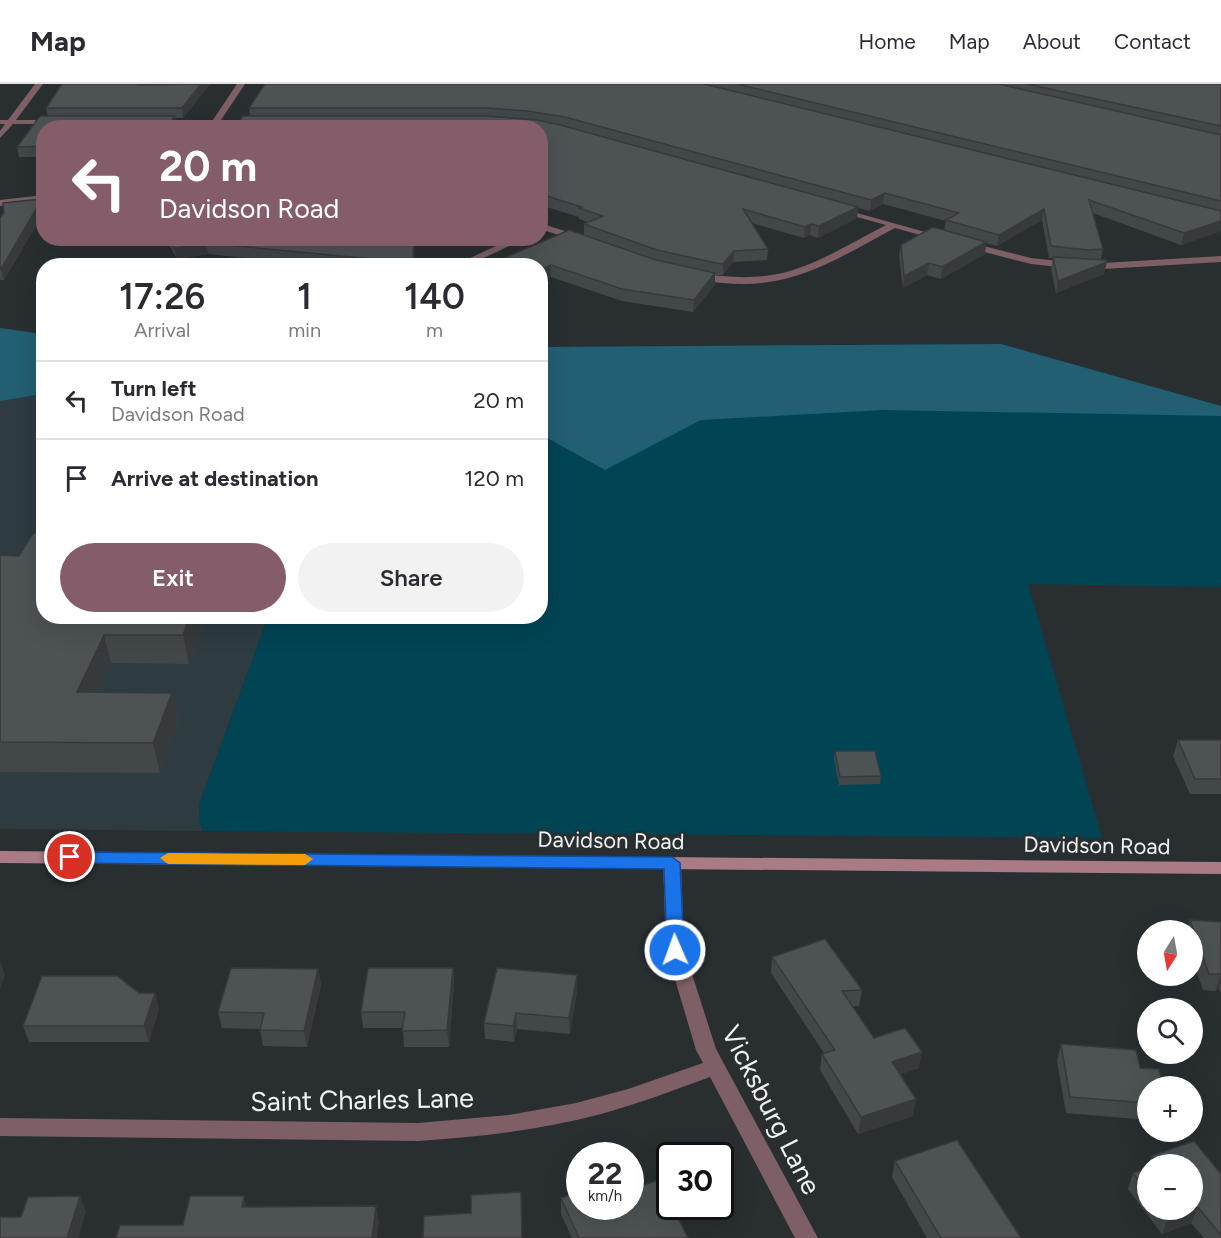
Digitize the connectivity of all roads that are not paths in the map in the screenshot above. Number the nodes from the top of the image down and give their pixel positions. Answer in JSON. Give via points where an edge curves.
{"nodes":[{"id":1,"x":39,"y":84,"type":"edge"},
{"id":2,"x":241,"y":84,"type":"edge"},
{"id":3,"x":215,"y":120,"type":"edge"},
{"id":4,"x":5,"y":122,"type":"edge"},
{"id":5,"x":36,"y":122,"type":"edge"},
{"id":6,"x":0,"y":135,"type":"edge"},
{"id":7,"x":36,"y":199,"type":"edge"},
{"id":8,"x":0,"y":203,"type":"edge"},
{"id":9,"x":825,"y":205,"type":"edge"},
{"id":10,"x":893,"y":225,"type":"junction"},
{"id":11,"x":548,"y":230,"type":"edge"},
{"id":12,"x":950,"y":240,"type":"edge"},
{"id":13,"x":590,"y":242,"type":"edge"},
{"id":14,"x":961,"y":243,"type":"edge"},
{"id":15,"x":504,"y":246,"type":"edge"},
{"id":16,"x":476,"y":258,"type":"edge"},
{"id":17,"x":1221,"y":259,"type":"edge"},
{"id":18,"x":687,"y":274,"type":"edge"},
{"id":19,"x":0,"y":857,"type":"edge"},
{"id":20,"x":672,"y":863,"type":"junction"},
{"id":21,"x":1221,"y":868,"type":"edge"},
{"id":22,"x":716,"y":1067,"type":"junction"},
{"id":23,"x":0,"y":1127,"type":"edge"},
{"id":24,"x":807,"y":1238,"type":"edge"}],
"edges":[{"from":1,"to":4,"type":"street"},
{"from":2,"to":3,"type":"street"},
{"from":4,"to":5,"type":"street"},
{"from":4,"to":6,"type":"street"},
{"from":7,"to":8,"type":"street"},
{"from":9,"to":10,"type":"street"},
{"from":10,"to":12,"type":"street"},
{"from":10,"to":18,"type":"street","via":[[805,270],[771,280],[728,281]]},
{"from":11,"to":13,"type":"street"},
{"from":14,"to":17,"type":"street","via":[[1031,261],[1086,267]]},
{"from":15,"to":16,"type":"street"},
{"from":19,"to":20,"type":"main road","name":"Davidson Road"},
{"from":20,"to":21,"type":"main road","name":"Davidson Road"},
{"from":20,"to":22,"type":"street","name":"Vicksburg Lane","via":[[675,950],[706,1050]]},
{"from":22,"to":23,"type":"street","name":"Saint Charles Lane","via":[[601,1106],[476,1129],[418,1132]]},
{"from":22,"to":24,"type":"street","name":"Vicksburg Lane"}]}
